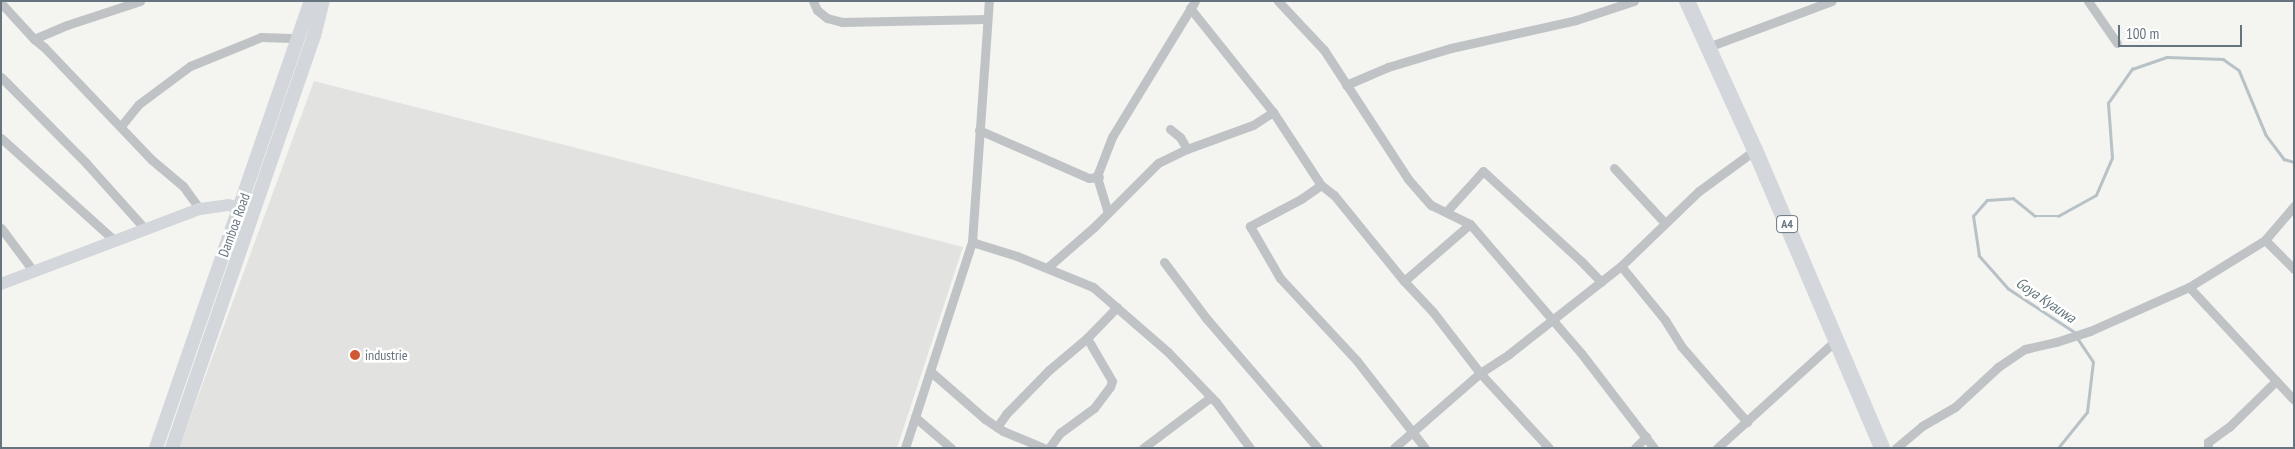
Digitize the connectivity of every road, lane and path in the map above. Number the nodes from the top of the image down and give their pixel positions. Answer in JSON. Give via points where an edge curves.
{"nodes":[{"id":1,"x":140,"y":1,"type":"edge"},
{"id":2,"x":311,"y":1,"type":"edge"},
{"id":3,"x":323,"y":1,"type":"edge"},
{"id":4,"x":813,"y":1,"type":"edge"},
{"id":5,"x":989,"y":1,"type":"edge"},
{"id":6,"x":1278,"y":1,"type":"edge"},
{"id":7,"x":1634,"y":1,"type":"edge"},
{"id":8,"x":1687,"y":1,"type":"edge"},
{"id":9,"x":1832,"y":1,"type":"edge"},
{"id":10,"x":2088,"y":1,"type":"edge"},
{"id":11,"x":1,"y":3,"type":"edge"},
{"id":12,"x":1192,"y":4,"type":"edge"},
{"id":13,"x":987,"y":19,"type":"junction"},
{"id":14,"x":299,"y":38,"type":"junction"},
{"id":15,"x":34,"y":39,"type":"junction"},
{"id":16,"x":2117,"y":43,"type":"dead end"},
{"id":17,"x":1708,"y":47,"type":"junction"},
{"id":18,"x":1,"y":78,"type":"edge"},
{"id":19,"x":1346,"y":85,"type":"junction"},
{"id":20,"x":1273,"y":112,"type":"junction"},
{"id":21,"x":121,"y":126,"type":"junction"},
{"id":22,"x":1170,"y":129,"type":"dead end"},
{"id":23,"x":979,"y":130,"type":"junction"},
{"id":24,"x":1,"y":138,"type":"edge"},
{"id":25,"x":1187,"y":150,"type":"junction"},
{"id":26,"x":1755,"y":150,"type":"junction"},
{"id":27,"x":1614,"y":168,"type":"dead end"},
{"id":28,"x":1099,"y":177,"type":"junction"},
{"id":29,"x":1321,"y":185,"type":"junction"},
{"id":30,"x":2294,"y":206,"type":"edge"},
{"id":31,"x":240,"y":208,"type":"junction"},
{"id":32,"x":200,"y":209,"type":"junction"},
{"id":33,"x":254,"y":211,"type":"junction"},
{"id":34,"x":1446,"y":212,"type":"junction"},
{"id":35,"x":1108,"y":213,"type":"junction"},
{"id":36,"x":1666,"y":223,"type":"junction"},
{"id":37,"x":1470,"y":224,"type":"junction"},
{"id":38,"x":1,"y":228,"type":"edge"},
{"id":39,"x":145,"y":229,"type":"junction"},
{"id":40,"x":114,"y":240,"type":"junction"},
{"id":41,"x":2265,"y":240,"type":"junction"},
{"id":42,"x":972,"y":242,"type":"junction"},
{"id":43,"x":1164,"y":262,"type":"dead end"},
{"id":44,"x":1621,"y":266,"type":"junction"},
{"id":45,"x":1048,"y":268,"type":"junction"},
{"id":46,"x":2294,"y":269,"type":"edge"},
{"id":47,"x":34,"y":272,"type":"junction"},
{"id":48,"x":1404,"y":281,"type":"junction"},
{"id":49,"x":1601,"y":282,"type":"junction"},
{"id":50,"x":1,"y":284,"type":"edge"},
{"id":51,"x":2189,"y":287,"type":"junction"},
{"id":52,"x":1117,"y":307,"type":"junction"},
{"id":53,"x":200,"y":318,"type":"junction"},
{"id":54,"x":1552,"y":320,"type":"junction"},
{"id":55,"x":215,"y":322,"type":"junction"},
{"id":56,"x":1087,"y":338,"type":"junction"},
{"id":57,"x":1836,"y":340,"type":"junction"},
{"id":58,"x":930,"y":371,"type":"junction"},
{"id":59,"x":1480,"y":373,"type":"junction"},
{"id":60,"x":2276,"y":381,"type":"junction"},
{"id":61,"x":1211,"y":397,"type":"junction"},
{"id":62,"x":2294,"y":400,"type":"edge"},
{"id":63,"x":915,"y":417,"type":"junction"},
{"id":64,"x":1747,"y":422,"type":"junction"},
{"id":65,"x":997,"y":427,"type":"junction"},
{"id":66,"x":1411,"y":432,"type":"junction"},
{"id":67,"x":1646,"y":437,"type":"junction"},
{"id":68,"x":1247,"y":447,"type":"edge"},
{"id":69,"x":2206,"y":447,"type":"edge"},
{"id":70,"x":156,"y":448,"type":"edge"},
{"id":71,"x":172,"y":448,"type":"edge"},
{"id":72,"x":905,"y":448,"type":"edge"},
{"id":73,"x":951,"y":448,"type":"edge"},
{"id":74,"x":1044,"y":448,"type":"edge"},
{"id":75,"x":1049,"y":448,"type":"edge"},
{"id":76,"x":1143,"y":448,"type":"edge"},
{"id":77,"x":1318,"y":448,"type":"edge"},
{"id":78,"x":1394,"y":448,"type":"edge"},
{"id":79,"x":1426,"y":448,"type":"edge"},
{"id":80,"x":1549,"y":448,"type":"edge"},
{"id":81,"x":1636,"y":448,"type":"edge"},
{"id":82,"x":1654,"y":448,"type":"edge"},
{"id":83,"x":1716,"y":448,"type":"edge"},
{"id":84,"x":1882,"y":448,"type":"edge"},
{"id":85,"x":1896,"y":448,"type":"edge"}],
"edges":[{"from":1,"to":15,"type":"street"},
{"from":2,"to":14,"type":"main road","name":"Damboa Road"},
{"from":3,"to":33,"type":"main road","name":"Damboa Road"},
{"from":4,"to":13,"type":"street","via":[[817,10],[827,18],[842,22]]},
{"from":5,"to":13,"type":"street"},
{"from":6,"to":19,"type":"street","via":[[1324,50]]},
{"from":7,"to":19,"type":"street","via":[[1576,20],[1451,48],[1388,67]]},
{"from":8,"to":17,"type":"highway","number":"A4"},
{"from":9,"to":17,"type":"street"},
{"from":10,"to":16,"type":"street"},
{"from":11,"to":15,"type":"street"},
{"from":12,"to":20,"type":"street"},
{"from":12,"to":28,"type":"street","via":[[1112,137]]},
{"from":13,"to":23,"type":"street"},
{"from":14,"to":21,"type":"street","via":[[261,37],[190,66],[139,104]]},
{"from":14,"to":31,"type":"main road","name":"Damboa Road"},
{"from":15,"to":21,"type":"street"},
{"from":17,"to":26,"type":"highway","number":"A4"},
{"from":18,"to":39,"type":"street","via":[[86,163]]},
{"from":19,"to":34,"type":"street","via":[[1408,179],[1431,205]]},
{"from":20,"to":25,"type":"street","via":[[1253,125]]},
{"from":20,"to":29,"type":"street"},
{"from":21,"to":32,"type":"street","via":[[152,160],[182,186]]},
{"from":22,"to":25,"type":"street","via":[[1180,137]]},
{"from":23,"to":28,"type":"street","via":[[1089,178]]},
{"from":23,"to":42,"type":"street"},
{"from":24,"to":40,"type":"street"},
{"from":25,"to":35,"type":"street","via":[[1158,164]]},
{"from":26,"to":36,"type":"street","via":[[1699,191]]},
{"from":26,"to":57,"type":"highway","number":"A4"},
{"from":27,"to":36,"type":"street"},
{"from":28,"to":35,"type":"street"},
{"from":29,"to":48,"type":"street","via":[[1334,195]]},
{"from":29,"to":66,"type":"street","via":[[1250,226],[1280,278],[1357,361]]},
{"from":30,"to":41,"type":"street"},
{"from":31,"to":32,"type":"street","via":[[228,205]]},
{"from":31,"to":33,"type":"street"},
{"from":31,"to":53,"type":"main road","name":"Damboa Road"},
{"from":32,"to":39,"type":"street"},
{"from":33,"to":55,"type":"main road","name":"Damboa Road"},
{"from":34,"to":37,"type":"street"},
{"from":34,"to":49,"type":"street","via":[[1483,171]]},
{"from":35,"to":45,"type":"street"},
{"from":36,"to":44,"type":"street"},
{"from":37,"to":48,"type":"street"},
{"from":37,"to":54,"type":"street"},
{"from":38,"to":47,"type":"street"},
{"from":39,"to":40,"type":"street"},
{"from":40,"to":47,"type":"street"},
{"from":41,"to":46,"type":"street"},
{"from":41,"to":51,"type":"street"},
{"from":42,"to":45,"type":"street"},
{"from":42,"to":58,"type":"street"},
{"from":43,"to":77,"type":"street","via":[[1206,318]]},
{"from":44,"to":49,"type":"street"},
{"from":44,"to":64,"type":"street","via":[[1665,320],[1681,346]]},
{"from":45,"to":52,"type":"street","via":[[1093,287]]},
{"from":47,"to":50,"type":"street"},
{"from":48,"to":59,"type":"street","via":[[1433,312]]},
{"from":49,"to":54,"type":"street"},
{"from":51,"to":60,"type":"street"},
{"from":51,"to":85,"type":"street","via":[[2090,331],[2025,349],[1998,367],[1955,407],[1922,426]]},
{"from":52,"to":56,"type":"street"},
{"from":52,"to":61,"type":"street","via":[[1168,352]]},
{"from":53,"to":55,"type":"main road"},
{"from":53,"to":70,"type":"main road","name":"Damboa Road"},
{"from":54,"to":59,"type":"street"},
{"from":54,"to":67,"type":"street"},
{"from":55,"to":71,"type":"main road","name":"Damboa Road"},
{"from":56,"to":65,"type":"street","via":[[1049,370]]},
{"from":56,"to":75,"type":"street","via":[[1112,381],[1110,387],[1094,408],[1060,433]]},
{"from":57,"to":64,"type":"street"},
{"from":57,"to":84,"type":"highway","number":"A4"},
{"from":58,"to":63,"type":"street"},
{"from":58,"to":65,"type":"street"},
{"from":59,"to":66,"type":"street"},
{"from":59,"to":80,"type":"street"},
{"from":60,"to":62,"type":"street"},
{"from":60,"to":69,"type":"street"},
{"from":61,"to":68,"type":"street"},
{"from":61,"to":76,"type":"street"},
{"from":63,"to":72,"type":"street"},
{"from":63,"to":73,"type":"street"},
{"from":64,"to":83,"type":"street"},
{"from":65,"to":74,"type":"street"},
{"from":66,"to":78,"type":"street"},
{"from":66,"to":79,"type":"street"},
{"from":67,"to":81,"type":"street"},
{"from":67,"to":82,"type":"street"}]}
